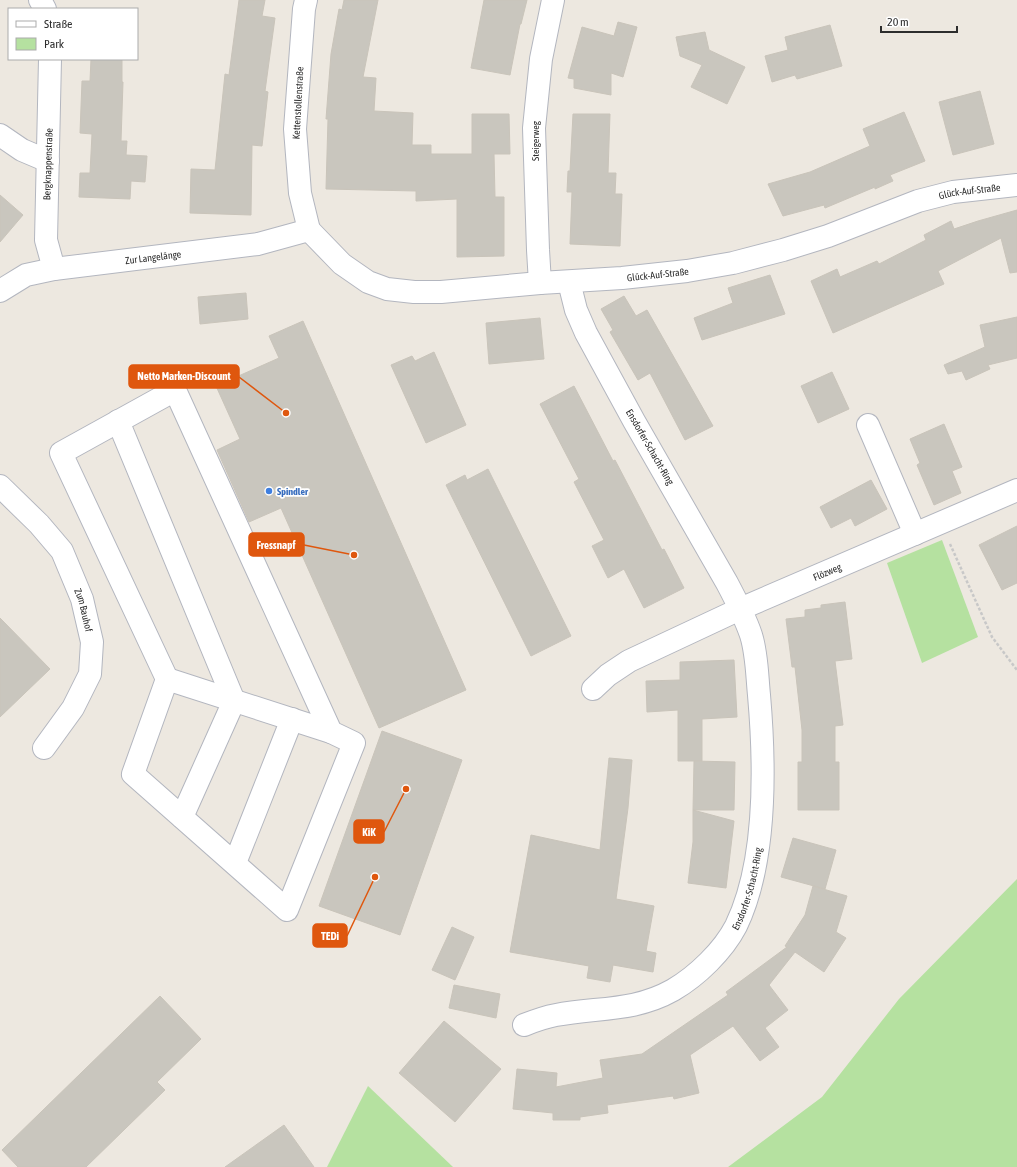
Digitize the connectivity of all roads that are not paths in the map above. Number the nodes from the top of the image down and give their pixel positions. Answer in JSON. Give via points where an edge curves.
{"nodes":[{"id":1,"x":306,"y":0,"type":"edge"},
{"id":2,"x":553,"y":0,"type":"edge"},
{"id":3,"x":50,"y":60,"type":"edge"},
{"id":4,"x":0,"y":135,"type":"edge"},
{"id":5,"x":48,"y":161,"type":"junction"},
{"id":6,"x":1017,"y":185,"type":"edge"},
{"id":7,"x":309,"y":230,"type":"junction"},
{"id":8,"x":54,"y":269,"type":"junction"},
{"id":9,"x":569,"y":282,"type":"junction"},
{"id":10,"x":540,"y":283,"type":"junction"},
{"id":11,"x":0,"y":291,"type":"edge"},
{"id":12,"x":118,"y":421,"type":"junction"},
{"id":13,"x":868,"y":425,"type":"dead end"},
{"id":14,"x":0,"y":486,"type":"edge"},
{"id":15,"x":1017,"y":490,"type":"edge"},
{"id":16,"x":914,"y":534,"type":"junction"},
{"id":17,"x":740,"y":609,"type":"junction"},
{"id":18,"x":167,"y":679,"type":"junction"},
{"id":19,"x":593,"y":689,"type":"dead end"},
{"id":20,"x":234,"y":701,"type":"junction"},
{"id":21,"x":292,"y":719,"type":"junction"},
{"id":22,"x":331,"y":732,"type":"junction"},
{"id":23,"x":44,"y":748,"type":"dead end"},
{"id":24,"x":182,"y":817,"type":"junction"},
{"id":25,"x":235,"y":863,"type":"junction"},
{"id":26,"x":524,"y":1025,"type":"dead end"}],
"edges":[{"from":1,"to":7,"type":"street","name":"Kettenstollenstraße","via":[[295,129],[300,193]]},
{"from":2,"to":10,"type":"street","name":"Steigerweg","via":[[542,59],[534,128]]},
{"from":3,"to":5,"type":"street","name":"Bergknappenstraße"},
{"from":4,"to":5,"type":"street","via":[[22,150]]},
{"from":5,"to":8,"type":"street","name":"Bergknappenstraße","via":[[46,240]]},
{"from":6,"to":9,"type":"street","name":"Glück-Auf-Straße","via":[[953,192],[918,201],[828,236],[733,263],[687,271]]},
{"from":7,"to":8,"type":"street","name":"Zur Langelänge","via":[[258,244]]},
{"from":7,"to":10,"type":"street","name":"Glück-Auf-Straße","via":[[342,264],[368,282],[387,289],[441,292]]},
{"from":8,"to":11,"type":"street","name":"Zur Langelänge","via":[[26,276]]},
{"from":9,"to":10,"type":"street","name":"Glück-Auf-Straße"},
{"from":9,"to":17,"type":"street","name":"Ensdorfer-Schacht-Ring","via":[[576,310],[586,333]]},
{"from":12,"to":18,"type":"street","via":[[61,453]]},
{"from":12,"to":20,"type":"street"},
{"from":12,"to":22,"type":"street","via":[[175,390]]},
{"from":13,"to":16,"type":"street"},
{"from":14,"to":23,"type":"street","name":"Zum Bauhof","via":[[62,551],[82,599],[92,642],[90,674],[73,708]]},
{"from":15,"to":16,"type":"street","name":"Flözweg"},
{"from":16,"to":17,"type":"street","name":"Flözweg"},
{"from":17,"to":19,"type":"street","via":[[629,661]]},
{"from":17,"to":26,"type":"street","name":"Ensdorfer-Schacht-Ring","via":[[751,636],[756,665],[762,727],[762,801],[757,853],[748,894],[735,927],[717,954],[696,974],[673,990],[649,1001],[620,1008],[557,1015]]},
{"from":18,"to":20,"type":"street"},
{"from":18,"to":24,"type":"street","via":[[133,774]]},
{"from":20,"to":21,"type":"street"},
{"from":20,"to":24,"type":"street"},
{"from":21,"to":22,"type":"street"},
{"from":21,"to":25,"type":"street"},
{"from":22,"to":25,"type":"street","via":[[354,743],[287,910]]},
{"from":24,"to":25,"type":"street"}]}
